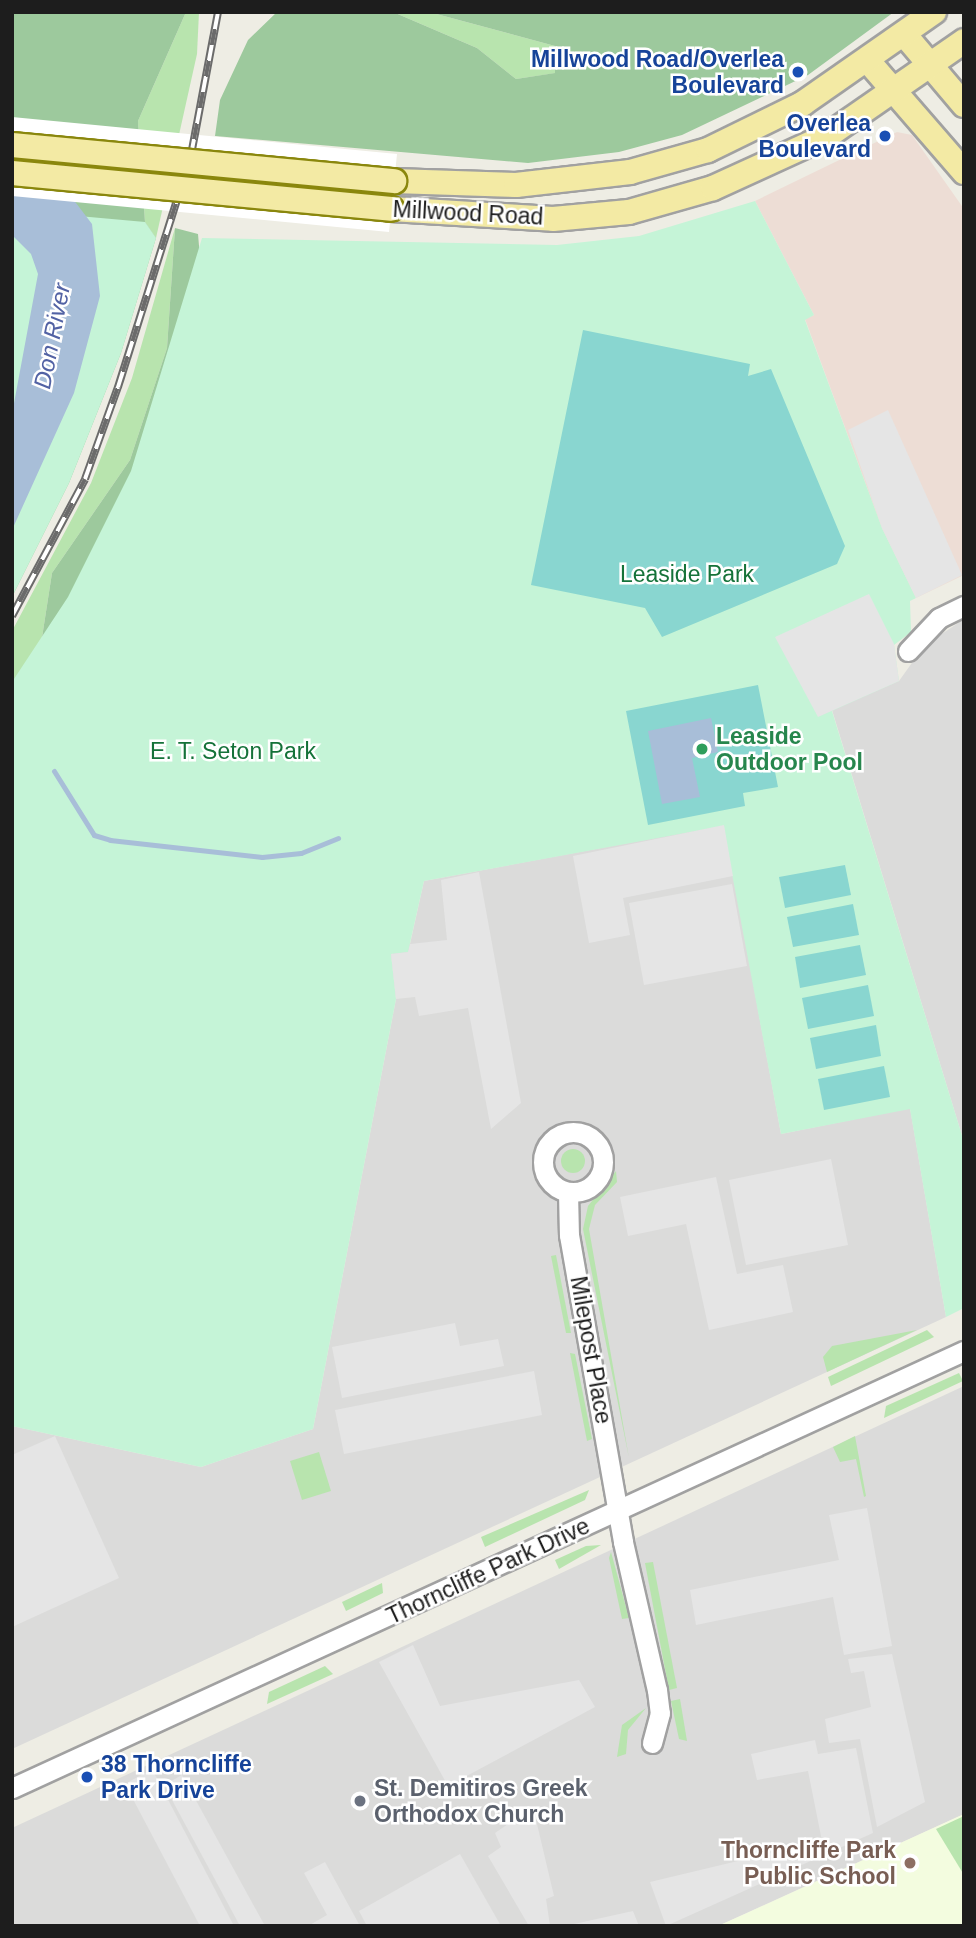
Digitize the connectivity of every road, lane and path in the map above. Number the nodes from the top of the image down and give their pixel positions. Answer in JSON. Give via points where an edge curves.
{"nodes":[{"id":1,"x":934,"y":12,"type":"edge"},
{"id":2,"x":904,"y":34,"type":"junction"},
{"id":3,"x":964,"y":41,"type":"edge"},
{"id":4,"x":868,"y":61,"type":"junction"},
{"id":5,"x":933,"y":66,"type":"junction"},
{"id":6,"x":897,"y":90,"type":"junction"},
{"id":7,"x":964,"y":105,"type":"edge"},
{"id":8,"x":12,"y":145,"type":"edge"},
{"id":9,"x":964,"y":172,"type":"edge"},
{"id":10,"x":12,"y":173,"type":"edge"},
{"id":11,"x":964,"y":606,"type":"edge"},
{"id":12,"x":908,"y":651,"type":"dead end"},
{"id":13,"x":568,"y":1192,"type":"dead end"},
{"id":14,"x":964,"y":1351,"type":"edge"},
{"id":15,"x":619,"y":1508,"type":"junction"},
{"id":16,"x":652,"y":1743,"type":"dead end"},
{"id":17,"x":12,"y":1788,"type":"edge"}],
"edges":[{"from":1,"to":2,"type":"main road","name":"Millwood Road"},
{"from":2,"to":4,"type":"main road","name":"Millwood Road"},
{"from":2,"to":5,"type":"main road"},
{"from":3,"to":5,"type":"main road","name":"Millwood Road"},
{"from":4,"to":6,"type":"main road"},
{"from":4,"to":8,"type":"main road","name":"Millwood Road","bridge":true,"via":[[802,104],[714,148],[630,172],[508,186],[394,181]]},
{"from":5,"to":6,"type":"main road","name":"Millwood Road"},
{"from":5,"to":7,"type":"main road"},
{"from":6,"to":9,"type":"main road"},
{"from":6,"to":10,"type":"main road","name":"Millwood Road","bridge":true,"via":[[827,136],[721,186],[629,212],[511,219]]},
{"from":11,"to":12,"type":"street","via":[[939,618]]},
{"from":13,"to":15,"type":"street","name":"Milepost Place","via":[[569,1235]]},
{"from":14,"to":15,"type":"street","name":"Thorncliffe Park Drive"},
{"from":15,"to":16,"type":"street","name":"Milepost Place","via":[[657,1690],[660,1713]]},
{"from":15,"to":17,"type":"street","name":"Thorncliffe Park Drive"}]}
